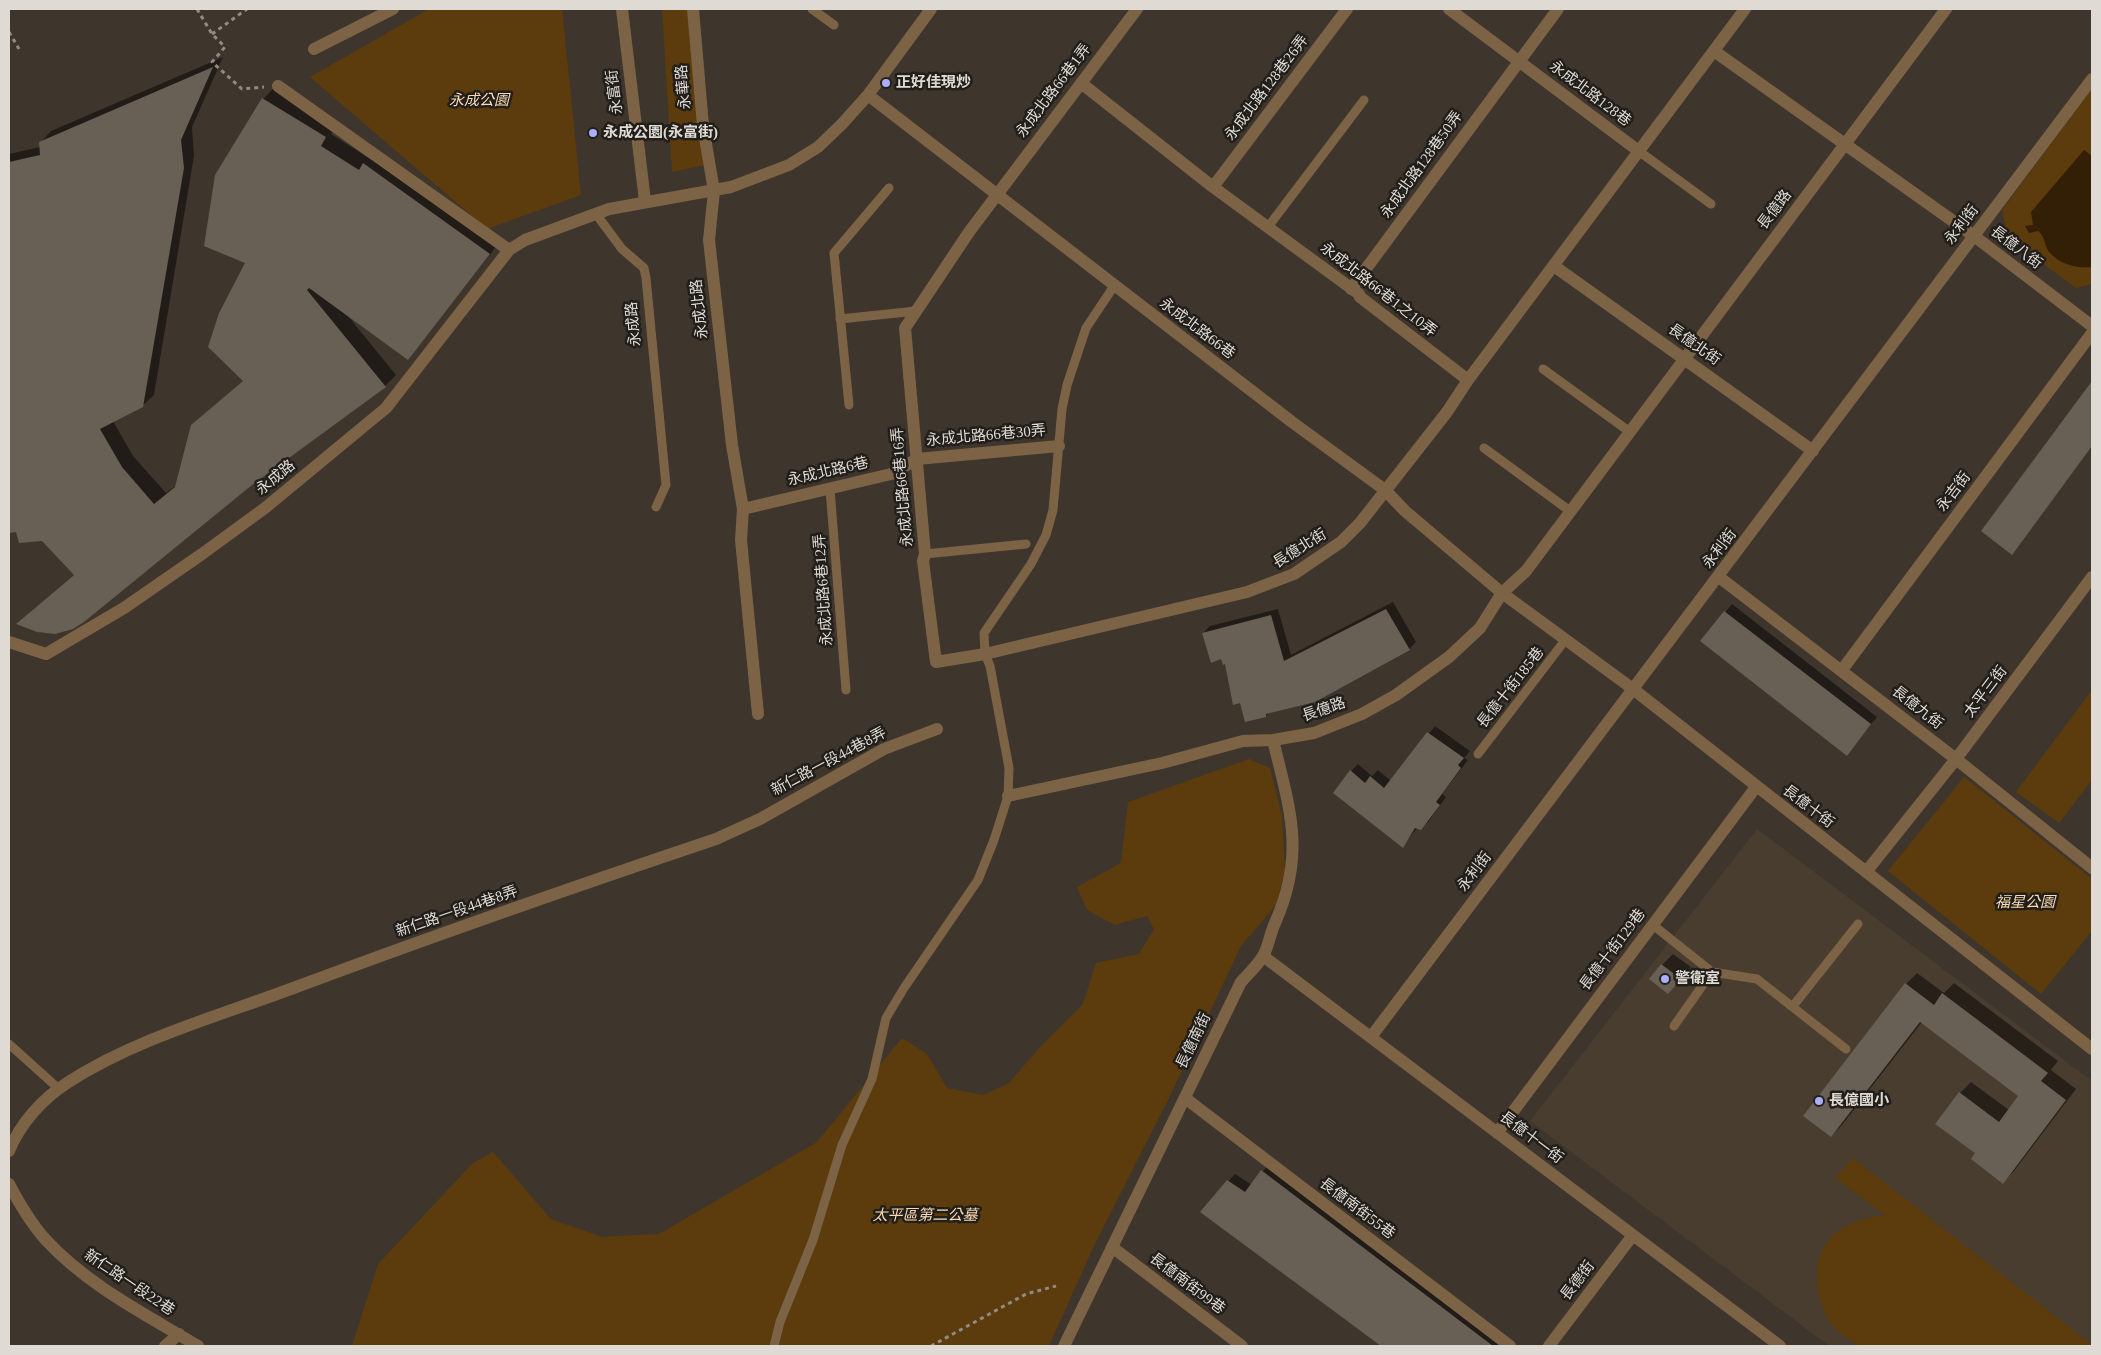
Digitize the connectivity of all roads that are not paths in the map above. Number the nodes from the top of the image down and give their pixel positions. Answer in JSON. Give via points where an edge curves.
{"nodes":[{"id":1,"x":393,"y":9,"type":"edge"},
{"id":2,"x":622,"y":9,"type":"edge"},
{"id":3,"x":693,"y":9,"type":"edge"},
{"id":4,"x":812,"y":9,"type":"edge"},
{"id":5,"x":931,"y":9,"type":"edge"},
{"id":6,"x":1137,"y":9,"type":"edge"},
{"id":7,"x":1347,"y":9,"type":"edge"},
{"id":8,"x":1449,"y":9,"type":"edge"},
{"id":9,"x":1558,"y":9,"type":"edge"},
{"id":10,"x":1745,"y":9,"type":"edge"},
{"id":11,"x":1946,"y":9,"type":"edge"},
{"id":12,"x":834,"y":25,"type":"dead end"},
{"id":13,"x":314,"y":49,"type":"dead end"},
{"id":14,"x":1714,"y":51,"type":"junction"},
{"id":15,"x":1519,"y":61,"type":"junction"},
{"id":16,"x":2092,"y":79,"type":"edge"},
{"id":17,"x":1081,"y":82,"type":"junction"},
{"id":18,"x":278,"y":86,"type":"road end"},
{"id":19,"x":868,"y":95,"type":"junction"},
{"id":20,"x":1364,"y":100,"type":"dead end"},
{"id":21,"x":1845,"y":144,"type":"junction"},
{"id":22,"x":1640,"y":152,"type":"junction"},
{"id":23,"x":1214,"y":187,"type":"junction"},
{"id":24,"x":889,"y":188,"type":"dead end"},
{"id":25,"x":714,"y":191,"type":"junction"},
{"id":26,"x":997,"y":194,"type":"junction"},
{"id":27,"x":645,"y":201,"type":"junction"},
{"id":28,"x":1711,"y":204,"type":"dead end"},
{"id":29,"x":596,"y":214,"type":"junction"},
{"id":30,"x":1268,"y":227,"type":"junction"},
{"id":31,"x":1974,"y":236,"type":"junction"},
{"id":32,"x":509,"y":250,"type":"junction"},
{"id":33,"x":1554,"y":266,"type":"junction"},
{"id":34,"x":1114,"y":286,"type":"junction"},
{"id":35,"x":1350,"y":289,"type":"junction"},
{"id":36,"x":916,"y":311,"type":"junction"},
{"id":37,"x":840,"y":319,"type":"junction"},
{"id":38,"x":2092,"y":326,"type":"edge"},
{"id":39,"x":2092,"y":333,"type":"edge"},
{"id":40,"x":1685,"y":358,"type":"junction"},
{"id":41,"x":1544,"y":369,"type":"dead end"},
{"id":42,"x":1468,"y":380,"type":"junction"},
{"id":43,"x":849,"y":405,"type":"dead end"},
{"id":44,"x":1630,"y":432,"type":"junction"},
{"id":45,"x":1059,"y":446,"type":"junction"},
{"id":46,"x":1484,"y":448,"type":"dead end"},
{"id":47,"x":1813,"y":451,"type":"junction"},
{"id":48,"x":917,"y":458,"type":"junction"},
{"id":49,"x":830,"y":489,"type":"junction"},
{"id":50,"x":1385,"y":490,"type":"junction"},
{"id":51,"x":656,"y":507,"type":"dead end"},
{"id":52,"x":743,"y":509,"type":"junction"},
{"id":53,"x":1570,"y":511,"type":"junction"},
{"id":54,"x":1026,"y":544,"type":"dead end"},
{"id":55,"x":925,"y":554,"type":"junction"},
{"id":56,"x":1719,"y":577,"type":"junction"},
{"id":57,"x":2092,"y":577,"type":"edge"},
{"id":58,"x":1502,"y":593,"type":"junction"},
{"id":59,"x":1566,"y":639,"type":"junction"},
{"id":60,"x":9,"y":642,"type":"edge"},
{"id":61,"x":985,"y":654,"type":"junction"},
{"id":62,"x":936,"y":662,"type":"joint"},
{"id":63,"x":1842,"y":670,"type":"junction"},
{"id":64,"x":1633,"y":689,"type":"junction"},
{"id":65,"x":846,"y":690,"type":"dead end"},
{"id":66,"x":758,"y":714,"type":"dead end"},
{"id":67,"x":937,"y":729,"type":"dead end"},
{"id":68,"x":1273,"y":740,"type":"junction"},
{"id":69,"x":1478,"y":754,"type":"dead end"},
{"id":70,"x":1956,"y":759,"type":"junction"},
{"id":71,"x":1756,"y":787,"type":"junction"},
{"id":72,"x":1008,"y":796,"type":"junction"},
{"id":73,"x":2092,"y":868,"type":"edge"},
{"id":74,"x":1866,"y":872,"type":"junction"},
{"id":75,"x":1858,"y":924,"type":"dead end"},
{"id":76,"x":1653,"y":925,"type":"junction"},
{"id":77,"x":1263,"y":956,"type":"junction"},
{"id":78,"x":1712,"y":972,"type":"junction"},
{"id":79,"x":1793,"y":1006,"type":"junction"},
{"id":80,"x":1674,"y":1026,"type":"dead end"},
{"id":81,"x":1371,"y":1037,"type":"junction"},
{"id":82,"x":9,"y":1044,"type":"edge"},
{"id":83,"x":1846,"y":1049,"type":"dead end"},
{"id":84,"x":2092,"y":1049,"type":"edge"},
{"id":85,"x":58,"y":1089,"type":"junction"},
{"id":86,"x":1185,"y":1098,"type":"junction"},
{"id":87,"x":1498,"y":1133,"type":"junction"},
{"id":88,"x":9,"y":1151,"type":"edge"},
{"id":89,"x":9,"y":1184,"type":"edge"},
{"id":90,"x":1632,"y":1235,"type":"junction"},
{"id":91,"x":1112,"y":1247,"type":"junction"},
{"id":92,"x":179,"y":1334,"type":"junction"},
{"id":93,"x":1773,"y":1344,"type":"edge"},
{"id":94,"x":165,"y":1346,"type":"edge"},
{"id":95,"x":198,"y":1346,"type":"edge"},
{"id":96,"x":774,"y":1346,"type":"edge"},
{"id":97,"x":1064,"y":1346,"type":"edge"},
{"id":98,"x":1242,"y":1346,"type":"edge"},
{"id":99,"x":1510,"y":1346,"type":"edge"},
{"id":100,"x":1549,"y":1346,"type":"edge"}],
"edges":[{"from":1,"to":13,"type":"street"},
{"from":2,"to":27,"type":"street","name":"永富街"},
{"from":3,"to":25,"type":"street","name":"永華路","via":[[703,126]]},
{"from":4,"to":12,"type":"lane"},
{"from":5,"to":19,"type":"street"},
{"from":6,"to":17,"type":"street","name":"永成北路66巷1弄"},
{"from":7,"to":23,"type":"street","name":"永成北路128巷26弄"},
{"from":8,"to":15,"type":"street","name":"永成北路128巷"},
{"from":9,"to":15,"type":"street","name":"永成北路128巷50弄"},
{"from":10,"to":14,"type":"street","name":"長億北街"},
{"from":11,"to":21,"type":"street","name":"長億路"},
{"from":14,"to":21,"type":"street"},
{"from":14,"to":22,"type":"street","name":"長億北街"},
{"from":15,"to":22,"type":"street","name":"永成北路128巷"},
{"from":15,"to":35,"type":"street","name":"永成北路128巷50弄"},
{"from":16,"to":31,"type":"street","name":"永利街"},
{"from":17,"to":23,"type":"street","name":"永成北路66巷1之10弄"},
{"from":17,"to":26,"type":"street","name":"永成北路66巷1弄"},
{"from":18,"to":32,"type":"street"},
{"from":19,"to":25,"type":"street","via":[[818,147],[788,165]]},
{"from":19,"to":26,"type":"street","name":"永成北路66巷"},
{"from":20,"to":30,"type":"lane"},
{"from":21,"to":31,"type":"street","name":"長億八街"},
{"from":21,"to":40,"type":"street","name":"長億路"},
{"from":22,"to":28,"type":"lane","name":"永成北路128巷"},
{"from":22,"to":33,"type":"street","name":"長億北街"},
{"from":23,"to":30,"type":"street","name":"永成北路66巷1之10弄"},
{"from":24,"to":37,"type":"lane","via":[[834,253]]},
{"from":25,"to":27,"type":"street","name":"永成路"},
{"from":25,"to":52,"type":"street","name":"永成北路","via":[[709,240],[732,445]]},
{"from":26,"to":34,"type":"street","name":"永成北路66巷"},
{"from":26,"to":36,"type":"street","name":"永成北路66巷16弄"},
{"from":27,"to":29,"type":"street","name":"永成路"},
{"from":29,"to":32,"type":"street","name":"永成路","via":[[525,240]]},
{"from":29,"to":51,"type":"lane","name":"永成路","via":[[622,249],[644,268],[666,485]]},
{"from":30,"to":35,"type":"street","name":"永成北路66巷1之10弄"},
{"from":31,"to":38,"type":"street","name":"長億八街"},
{"from":31,"to":47,"type":"street","name":"永利街"},
{"from":32,"to":60,"type":"street","name":"永成路","via":[[386,408],[265,508],[124,608],[46,654]]},
{"from":33,"to":40,"type":"street","name":"長億北街"},
{"from":33,"to":42,"type":"street","name":"長億北街"},
{"from":34,"to":45,"type":"lane","name":"永成北路66巷30弄","via":[[1081,340],[1067,385]]},
{"from":34,"to":50,"type":"street","name":"永成北路66巷"},
{"from":35,"to":42,"type":"street","name":"永成北路66巷1之10弄"},
{"from":36,"to":37,"type":"lane"},
{"from":36,"to":48,"type":"street","name":"永成北路66巷16弄","via":[[905,328]]},
{"from":37,"to":43,"type":"lane"},
{"from":39,"to":63,"type":"street","name":"永吉街"},
{"from":40,"to":44,"type":"street","name":"長億路"},
{"from":40,"to":47,"type":"street","name":"長億北街"},
{"from":41,"to":44,"type":"lane"},
{"from":42,"to":50,"type":"street","name":"長億北街","via":[[1447,412]]},
{"from":44,"to":53,"type":"street","name":"長億路"},
{"from":45,"to":48,"type":"street","name":"永成北路66巷30弄"},
{"from":45,"to":61,"type":"lane","name":"永成北路66巷30弄","via":[[1053,510],[1046,535],[1031,564],[984,633]]},
{"from":46,"to":53,"type":"lane"},
{"from":47,"to":56,"type":"street","name":"永利街"},
{"from":48,"to":49,"type":"street","name":"永成北路6巷","via":[[891,474]]},
{"from":48,"to":55,"type":"street","name":"永成北路66巷16弄"},
{"from":49,"to":52,"type":"street","name":"永成北路6巷"},
{"from":49,"to":65,"type":"lane","name":"永成北路6巷12弄"},
{"from":50,"to":58,"type":"street","name":"永成北路66巷","via":[[1404,511]]},
{"from":50,"to":61,"type":"street","name":"長億北街","via":[[1341,542],[1311,564],[1277,582],[1247,592]]},
{"from":52,"to":66,"type":"street","name":"永成北路","via":[[741,540]]},
{"from":53,"to":58,"type":"street","name":"長億路","via":[[1526,571]]},
{"from":54,"to":55,"type":"lane"},
{"from":55,"to":62,"type":"street","name":"永成北路66巷16弄","via":[[923,561]]},
{"from":56,"to":63,"type":"street","name":"長億九街"},
{"from":56,"to":64,"type":"street","name":"永利街"},
{"from":57,"to":70,"type":"street","name":"太平三街"},
{"from":58,"to":59,"type":"street","name":"長億十街"},
{"from":58,"to":68,"type":"street","name":"長億路","via":[[1480,628],[1449,657],[1396,695],[1362,714],[1314,733]]},
{"from":59,"to":64,"type":"street","name":"長億十街"},
{"from":59,"to":69,"type":"lane","name":"長億十街185巷"},
{"from":61,"to":62,"type":"street","name":"長億北街"},
{"from":61,"to":72,"type":"lane","name":"永成北路66巷30弄","via":[[1009,768]]},
{"from":63,"to":70,"type":"street","name":"長億九街"},
{"from":64,"to":71,"type":"street","name":"長億十街"},
{"from":64,"to":81,"type":"street","name":"永利街"},
{"from":67,"to":85,"type":"street","name":"新仁路一段44巷8弄","via":[[884,749],[716,839],[435,936],[179,1031],[115,1058]]},
{"from":68,"to":72,"type":"street","name":"長億路","via":[[1243,742]]},
{"from":68,"to":77,"type":"street","name":"長億南街","via":[[1292,820],[1294,853],[1284,904]]},
{"from":70,"to":73,"type":"street","name":"長億九街"},
{"from":70,"to":74,"type":"street","name":"太平三街"},
{"from":71,"to":74,"type":"street","name":"長億十街"},
{"from":71,"to":76,"type":"street","name":"長億十街129巷"},
{"from":72,"to":96,"type":"lane","name":"永成北路66巷30弄","via":[[978,880],[886,1018],[872,1079],[842,1145],[813,1240],[780,1322]]},
{"from":74,"to":84,"type":"street","name":"長億十街"},
{"from":75,"to":79,"type":"lane"},
{"from":76,"to":78,"type":"lane"},
{"from":76,"to":87,"type":"street","name":"長億十街129巷"},
{"from":77,"to":81,"type":"street","name":"長億十一街"},
{"from":77,"to":86,"type":"street","name":"長億南街","via":[[1241,982]]},
{"from":78,"to":79,"type":"lane","via":[[1757,979]]},
{"from":78,"to":80,"type":"lane"},
{"from":79,"to":83,"type":"lane"},
{"from":81,"to":87,"type":"street","name":"長億十一街"},
{"from":82,"to":85,"type":"lane"},
{"from":85,"to":88,"type":"street","name":"新仁路一段44巷8弄","via":[[16,1134]]},
{"from":86,"to":91,"type":"street","name":"長億南街"},
{"from":86,"to":99,"type":"street","name":"長億南街55巷"},
{"from":87,"to":90,"type":"street","name":"長億十一街"},
{"from":89,"to":92,"type":"street","name":"新仁路一段22巷","via":[[24,1212],[44,1238],[79,1271],[158,1324]]},
{"from":90,"to":93,"type":"street","name":"長億十一街"},
{"from":90,"to":100,"type":"street","name":"長德街"},
{"from":91,"to":97,"type":"street","name":"長億南街"},
{"from":91,"to":98,"type":"street","name":"長億南街99巷"},
{"from":92,"to":94,"type":"street","name":"新仁路一段22巷"},
{"from":92,"to":95,"type":"street","name":"新仁路一段22巷"}]}
